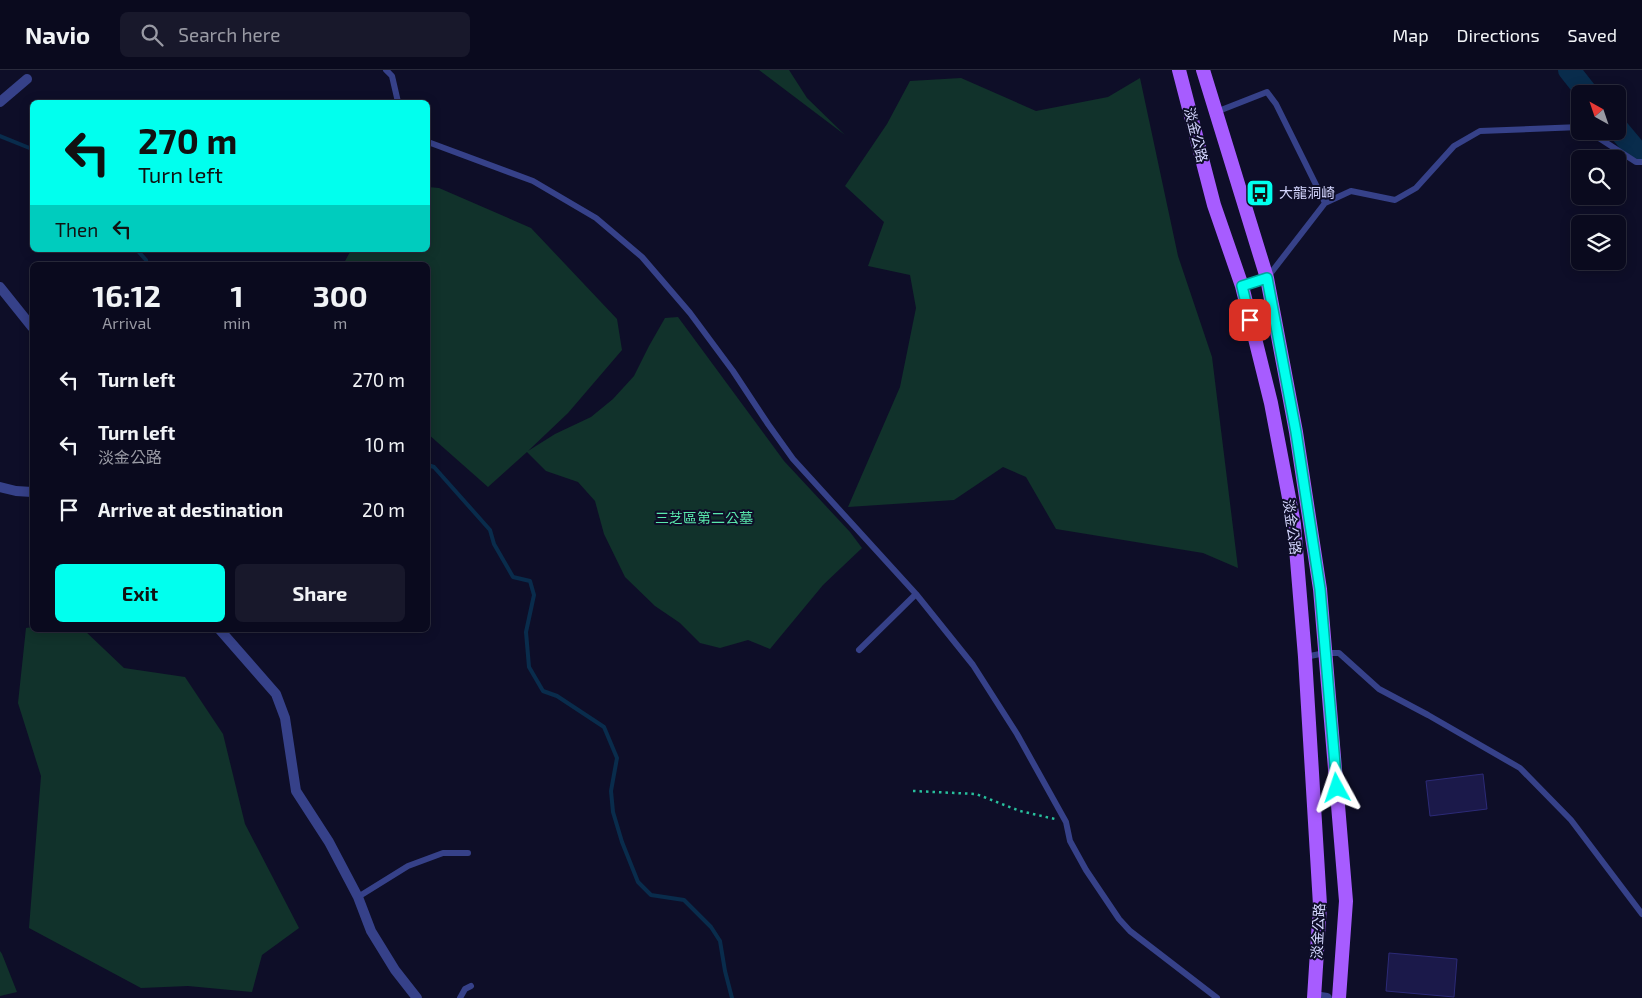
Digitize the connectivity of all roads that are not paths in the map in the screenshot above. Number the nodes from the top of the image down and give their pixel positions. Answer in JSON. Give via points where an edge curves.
{"nodes":[{"id":1,"x":386,"y":70,"type":"edge"},
{"id":2,"x":1179,"y":70,"type":"edge"},
{"id":3,"x":1203,"y":70,"type":"edge"},
{"id":4,"x":27,"y":79,"type":"dead end"},
{"id":5,"x":398,"y":100,"type":"edge"},
{"id":6,"x":0,"y":102,"type":"edge"},
{"id":7,"x":1216,"y":112,"type":"junction"},
{"id":8,"x":1571,"y":127,"type":"edge"},
{"id":9,"x":1603,"y":140,"type":"edge"},
{"id":10,"x":430,"y":143,"type":"edge"},
{"id":11,"x":1639,"y":162,"type":"edge"},
{"id":12,"x":1642,"y":170,"type":"edge"},
{"id":13,"x":1325,"y":203,"type":"junction"},
{"id":14,"x":1267,"y":278,"type":"junction"},
{"id":15,"x":0,"y":286,"type":"edge"},
{"id":16,"x":1242,"y":286,"type":"junction"},
{"id":17,"x":30,"y":324,"type":"edge"},
{"id":18,"x":0,"y":487,"type":"edge"},
{"id":19,"x":30,"y":492,"type":"edge"},
{"id":20,"x":916,"y":594,"type":"junction"},
{"id":21,"x":222,"y":632,"type":"edge"},
{"id":22,"x":859,"y":650,"type":"dead end"},
{"id":23,"x":1325,"y":653,"type":"junction"},
{"id":24,"x":1305,"y":657,"type":"junction"},
{"id":25,"x":468,"y":853,"type":"dead end"},
{"id":26,"x":358,"y":897,"type":"junction"},
{"id":27,"x":1642,"y":914,"type":"edge"},
{"id":28,"x":471,"y":986,"type":"dead end"},
{"id":29,"x":1318,"y":997,"type":"edge"},
{"id":30,"x":417,"y":998,"type":"edge"},
{"id":31,"x":460,"y":998,"type":"edge"},
{"id":32,"x":1218,"y":998,"type":"edge"},
{"id":33,"x":1339,"y":998,"type":"edge"}],
"edges":[{"from":1,"to":5,"type":"lane","via":[[392,76]]},
{"from":2,"to":16,"type":"main road","name":"淡金公路","via":[[1214,205]]},
{"from":3,"to":7,"type":"main road","name":"淡金公路"},
{"from":4,"to":6,"type":"street"},
{"from":7,"to":13,"type":"lane","via":[[1267,92]]},
{"from":7,"to":14,"type":"main road","name":"淡金公路"},
{"from":8,"to":13,"type":"lane","via":[[1480,131],[1454,146],[1416,188],[1395,200],[1351,191]]},
{"from":9,"to":11,"type":"lane"},
{"from":10,"to":20,"type":"lane","via":[[533,181],[596,218],[642,257],[690,313],[794,459]]},
{"from":11,"to":12,"type":"lane"},
{"from":13,"to":14,"type":"lane"},
{"from":14,"to":16,"type":"lane"},
{"from":14,"to":23,"type":"main road","name":"淡金公路","via":[[1296,432],[1320,589]]},
{"from":15,"to":17,"type":"street"},
{"from":16,"to":24,"type":"main road","name":"淡金公路","via":[[1271,404],[1294,524]]},
{"from":18,"to":19,"type":"street"},
{"from":20,"to":22,"type":"lane"},
{"from":20,"to":32,"type":"lane","via":[[973,665],[1017,734],[1066,822],[1070,840],[1086,870],[1119,919],[1130,931]]},
{"from":21,"to":26,"type":"street","via":[[276,694],[286,718],[296,791],[329,842]]},
{"from":23,"to":24,"type":"lane"},
{"from":23,"to":27,"type":"lane","via":[[1339,653],[1380,689],[1520,768],[1571,820]]},
{"from":23,"to":33,"type":"main road","name":"淡金公路","via":[[1346,901]]},
{"from":24,"to":29,"type":"main road","name":"淡金公路","via":[[1320,905]]},
{"from":25,"to":26,"type":"lane","via":[[443,853],[408,866]]},
{"from":26,"to":30,"type":"street","via":[[371,931]]},
{"from":28,"to":31,"type":"lane"}]}
